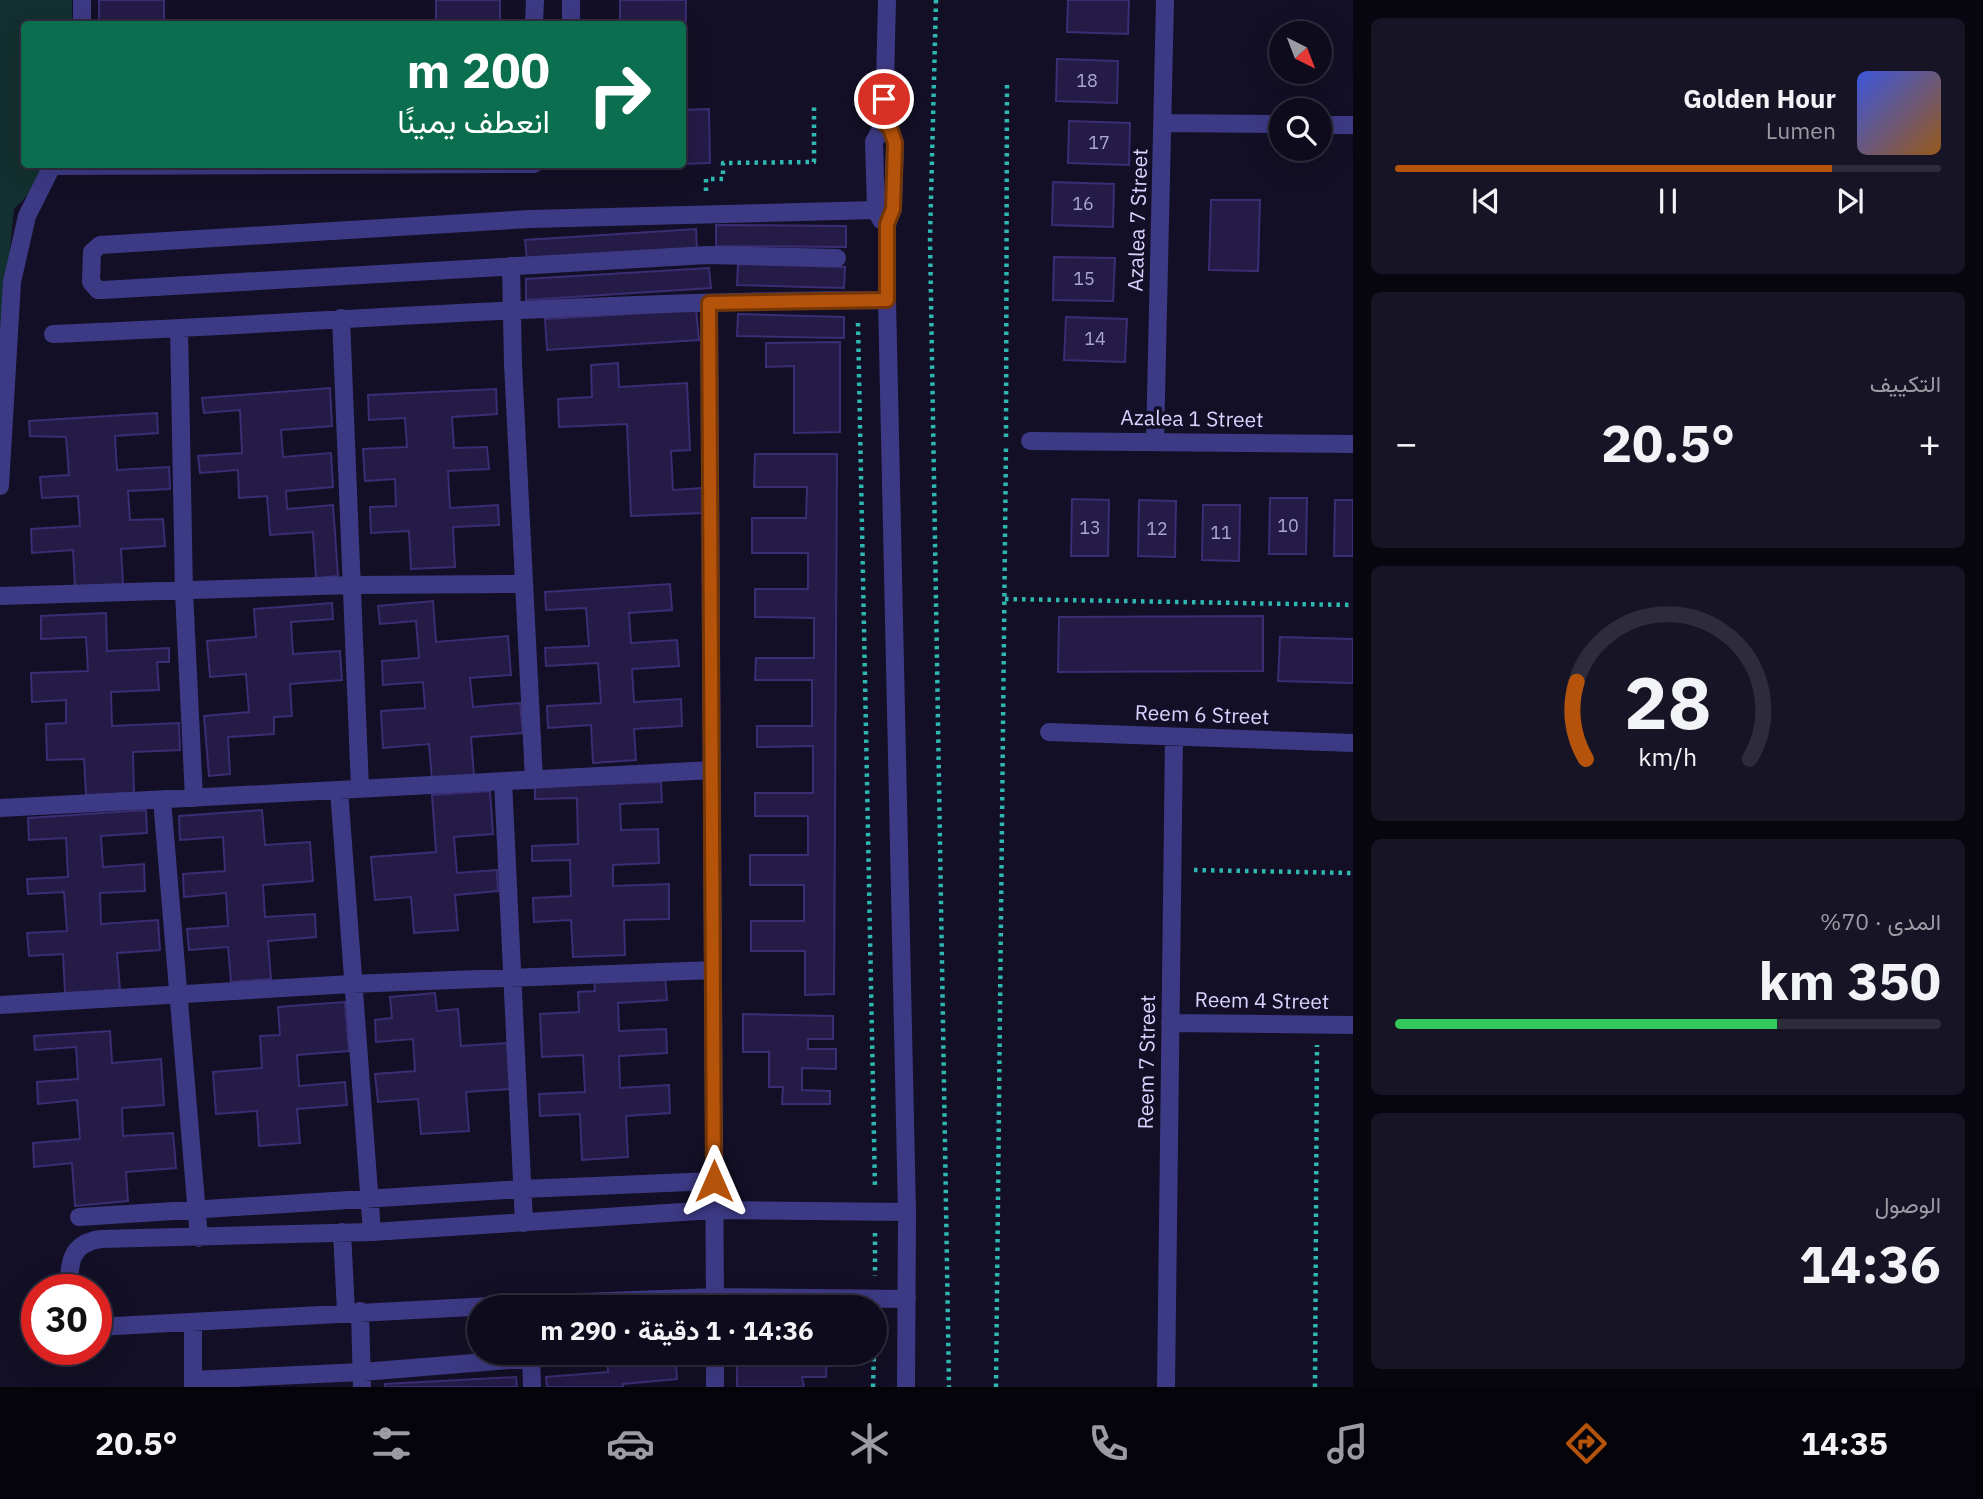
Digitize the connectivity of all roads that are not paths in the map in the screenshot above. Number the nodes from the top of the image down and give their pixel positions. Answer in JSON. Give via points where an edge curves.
{"nodes":[{"id":1,"x":82,"y":0,"type":"edge"},
{"id":2,"x":535,"y":0,"type":"edge"},
{"id":3,"x":571,"y":0,"type":"edge"},
{"id":4,"x":887,"y":0,"type":"edge"},
{"id":5,"x":1165,"y":0,"type":"edge"},
{"id":6,"x":82,"y":21,"type":"edge"},
{"id":7,"x":534,"y":21,"type":"edge"},
{"id":8,"x":571,"y":21,"type":"edge"},
{"id":9,"x":1164,"y":123,"type":"junction"},
{"id":10,"x":1269,"y":124,"type":"edge"},
{"id":11,"x":1332,"y":125,"type":"edge"},
{"id":12,"x":1353,"y":125,"type":"edge"},
{"id":13,"x":51,"y":168,"type":"edge"},
{"id":14,"x":882,"y":217,"type":"junction"},
{"id":15,"x":836,"y":258,"type":"dead end"},
{"id":16,"x":511,"y":266,"type":"junction"},
{"id":17,"x":887,"y":300,"type":"junction"},
{"id":18,"x":709,"y":303,"type":"junction"},
{"id":19,"x":513,"y":311,"type":"junction"},
{"id":20,"x":341,"y":318,"type":"junction"},
{"id":21,"x":180,"y":328,"type":"junction"},
{"id":22,"x":53,"y":334,"type":"dead end"},
{"id":23,"x":1030,"y":441,"type":"dead end"},
{"id":24,"x":1155,"y":441,"type":"junction"},
{"id":25,"x":1353,"y":444,"type":"edge"},
{"id":26,"x":0,"y":486,"type":"edge"},
{"id":27,"x":523,"y":584,"type":"junction"},
{"id":28,"x":352,"y":585,"type":"junction"},
{"id":29,"x":184,"y":592,"type":"junction"},
{"id":30,"x":0,"y":596,"type":"edge"},
{"id":31,"x":1049,"y":732,"type":"dead end"},
{"id":32,"x":1174,"y":737,"type":"junction"},
{"id":33,"x":1353,"y":743,"type":"edge"},
{"id":34,"x":712,"y":770,"type":"junction"},
{"id":35,"x":534,"y":780,"type":"junction"},
{"id":36,"x":503,"y":781,"type":"junction"},
{"id":37,"x":360,"y":789,"type":"junction"},
{"id":38,"x":339,"y":790,"type":"junction"},
{"id":39,"x":194,"y":798,"type":"junction"},
{"id":40,"x":162,"y":800,"type":"junction"},
{"id":41,"x":0,"y":808,"type":"edge"},
{"id":42,"x":713,"y":970,"type":"junction"},
{"id":43,"x":513,"y":978,"type":"junction"},
{"id":44,"x":351,"y":984,"type":"junction"},
{"id":45,"x":177,"y":996,"type":"junction"},
{"id":46,"x":0,"y":1005,"type":"edge"},
{"id":47,"x":1170,"y":1023,"type":"junction"},
{"id":48,"x":1353,"y":1025,"type":"edge"},
{"id":49,"x":714,"y":1181,"type":"junction"},
{"id":50,"x":523,"y":1189,"type":"junction"},
{"id":51,"x":369,"y":1198,"type":"junction"},
{"id":52,"x":196,"y":1209,"type":"junction"},
{"id":53,"x":714,"y":1210,"type":"junction"},
{"id":54,"x":907,"y":1212,"type":"junction"},
{"id":55,"x":79,"y":1217,"type":"dead end"},
{"id":56,"x":524,"y":1223,"type":"junction"},
{"id":57,"x":372,"y":1232,"type":"junction"},
{"id":58,"x":342,"y":1233,"type":"junction"},
{"id":59,"x":199,"y":1238,"type":"junction"},
{"id":60,"x":70,"y":1274,"type":"edge"},
{"id":61,"x":715,"y":1295,"type":"edge"},
{"id":62,"x":887,"y":1298,"type":"edge"},
{"id":63,"x":907,"y":1299,"type":"junction"},
{"id":64,"x":467,"y":1308,"type":"edge"},
{"id":65,"x":353,"y":1311,"type":"junction"},
{"id":66,"x":193,"y":1322,"type":"junction"},
{"id":67,"x":112,"y":1326,"type":"edge"},
{"id":68,"x":467,"y":1364,"type":"edge"},
{"id":69,"x":531,"y":1365,"type":"edge"},
{"id":70,"x":715,"y":1365,"type":"edge"},
{"id":71,"x":362,"y":1380,"type":"edge"},
{"id":72,"x":193,"y":1383,"type":"edge"},
{"id":73,"x":532,"y":1387,"type":"edge"},
{"id":74,"x":715,"y":1387,"type":"edge"},
{"id":75,"x":906,"y":1387,"type":"edge"},
{"id":76,"x":1166,"y":1387,"type":"edge"}],
"edges":[{"from":1,"to":6,"type":"street"},
{"from":2,"to":7,"type":"street"},
{"from":3,"to":8,"type":"street"},
{"from":4,"to":14,"type":"street","via":[[884,123],[895,143],[893,209]]},
{"from":5,"to":9,"type":"street","name":"Azalea 7 Street"},
{"from":9,"to":10,"type":"street"},
{"from":9,"to":24,"type":"street","name":"Azalea 7 Street"},
{"from":11,"to":12,"type":"street"},
{"from":13,"to":26,"type":"street","via":[[27,216],[12,282]]},
{"from":14,"to":16,"type":"street","via":[[530,219],[100,245],[92,252],[92,282],[103,290]]},
{"from":14,"to":17,"type":"street"},
{"from":15,"to":16,"type":"street","via":[[706,255]]},
{"from":16,"to":19,"type":"street"},
{"from":17,"to":18,"type":"street"},
{"from":17,"to":54,"type":"street"},
{"from":18,"to":19,"type":"street"},
{"from":18,"to":34,"type":"street"},
{"from":19,"to":20,"type":"street"},
{"from":19,"to":27,"type":"street"},
{"from":20,"to":21,"type":"street"},
{"from":20,"to":28,"type":"street"},
{"from":21,"to":22,"type":"street"},
{"from":21,"to":29,"type":"street"},
{"from":23,"to":24,"type":"street","name":"Azalea 1 Street"},
{"from":24,"to":25,"type":"street","name":"Azalea 1 Street"},
{"from":27,"to":28,"type":"street"},
{"from":27,"to":35,"type":"street"},
{"from":28,"to":29,"type":"street"},
{"from":28,"to":37,"type":"street"},
{"from":29,"to":30,"type":"street"},
{"from":29,"to":39,"type":"street"},
{"from":31,"to":32,"type":"street","name":"Reem 6 Street"},
{"from":32,"to":33,"type":"street","name":"Reem 6 Street"},
{"from":32,"to":47,"type":"street","name":"Reem 7 Street"},
{"from":34,"to":35,"type":"street"},
{"from":34,"to":42,"type":"street"},
{"from":35,"to":36,"type":"street"},
{"from":36,"to":37,"type":"street"},
{"from":36,"to":43,"type":"street"},
{"from":37,"to":38,"type":"street"},
{"from":38,"to":39,"type":"street"},
{"from":38,"to":44,"type":"street"},
{"from":39,"to":40,"type":"street"},
{"from":40,"to":41,"type":"street"},
{"from":40,"to":45,"type":"street"},
{"from":42,"to":43,"type":"street"},
{"from":42,"to":49,"type":"street"},
{"from":43,"to":44,"type":"street"},
{"from":43,"to":50,"type":"street"},
{"from":44,"to":45,"type":"street"},
{"from":44,"to":51,"type":"street"},
{"from":45,"to":46,"type":"street"},
{"from":45,"to":52,"type":"street"},
{"from":47,"to":48,"type":"street","name":"Reem 4 Street"},
{"from":47,"to":76,"type":"street","name":"Reem 7 Street"},
{"from":49,"to":50,"type":"street"},
{"from":49,"to":53,"type":"street"},
{"from":50,"to":51,"type":"street"},
{"from":50,"to":56,"type":"street"},
{"from":51,"to":52,"type":"street"},
{"from":51,"to":57,"type":"street"},
{"from":52,"to":55,"type":"street"},
{"from":52,"to":59,"type":"street"},
{"from":53,"to":54,"type":"street"},
{"from":53,"to":56,"type":"street"},
{"from":53,"to":61,"type":"street"},
{"from":54,"to":63,"type":"street"},
{"from":56,"to":57,"type":"street"},
{"from":57,"to":58,"type":"street"},
{"from":58,"to":59,"type":"street"},
{"from":58,"to":65,"type":"street"},
{"from":59,"to":60,"type":"street","via":[[88,1241],[71,1258]]},
{"from":62,"to":63,"type":"street"},
{"from":63,"to":75,"type":"street"},
{"from":64,"to":65,"type":"street"},
{"from":65,"to":66,"type":"street"},
{"from":65,"to":71,"type":"street"},
{"from":66,"to":67,"type":"street"},
{"from":66,"to":72,"type":"street"},
{"from":68,"to":71,"type":"street"},
{"from":69,"to":73,"type":"street"},
{"from":70,"to":74,"type":"street"},
{"from":71,"to":72,"type":"street"}]}
